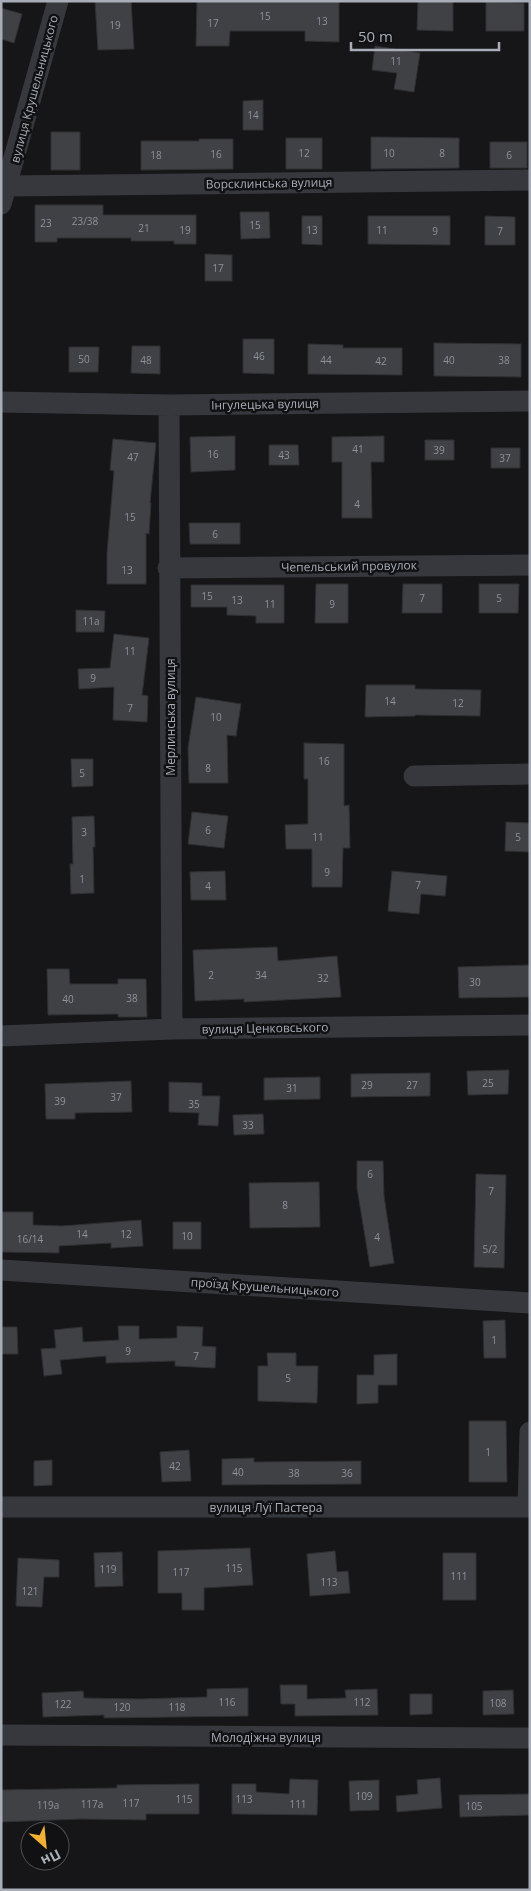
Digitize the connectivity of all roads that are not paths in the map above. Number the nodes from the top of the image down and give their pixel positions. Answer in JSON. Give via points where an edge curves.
{"nodes":[{"id":1,"x":58,"y":1,"type":"edge"},
{"id":2,"x":530,"y":180,"type":"edge"},
{"id":3,"x":4,"y":195,"type":"edge"},
{"id":4,"x":530,"y":401,"type":"edge"},
{"id":5,"x":1,"y":402,"type":"edge"},
{"id":6,"x":169,"y":405,"type":"junction"},
{"id":7,"x":530,"y":564,"type":"edge"},
{"id":8,"x":168,"y":568,"type":"junction"},
{"id":9,"x":530,"y":774,"type":"edge"},
{"id":10,"x":414,"y":776,"type":"dead end"},
{"id":11,"x":530,"y":1025,"type":"edge"},
{"id":12,"x":172,"y":1029,"type":"junction"},
{"id":13,"x":1,"y":1036,"type":"edge"},
{"id":14,"x":1,"y":1270,"type":"edge"},
{"id":15,"x":530,"y":1303,"type":"edge"},
{"id":16,"x":530,"y":1432,"type":"edge"},
{"id":17,"x":1,"y":1507,"type":"edge"},
{"id":18,"x":529,"y":1507,"type":"edge"},
{"id":19,"x":1,"y":1735,"type":"edge"},
{"id":20,"x":530,"y":1738,"type":"edge"}],
"edges":[{"from":1,"to":3,"type":"street","name":"вулиця Крушельницького"},
{"from":2,"to":3,"type":"street","name":"Ворсклинська вулиця"},
{"from":4,"to":6,"type":"street","name":"Інгулецька вулиця"},
{"from":5,"to":6,"type":"street","name":"Інгулецька вулиця"},
{"from":6,"to":8,"type":"street","name":"Мерлинська вулиця"},
{"from":7,"to":8,"type":"street","name":"Чепельський провулок"},
{"from":8,"to":12,"type":"street","name":"Мерлинська вулиця"},
{"from":9,"to":10,"type":"street"},
{"from":11,"to":12,"type":"street","name":"вулиця Ценковського"},
{"from":12,"to":13,"type":"street","name":"вулиця Ценковського"},
{"from":14,"to":15,"type":"street","name":"проїзд Крушельницького"},
{"from":16,"to":18,"type":"street"},
{"from":17,"to":18,"type":"street","name":"вулиця Луї Пастера"},
{"from":19,"to":20,"type":"street","name":"Молодіжна вулиця"}]}
